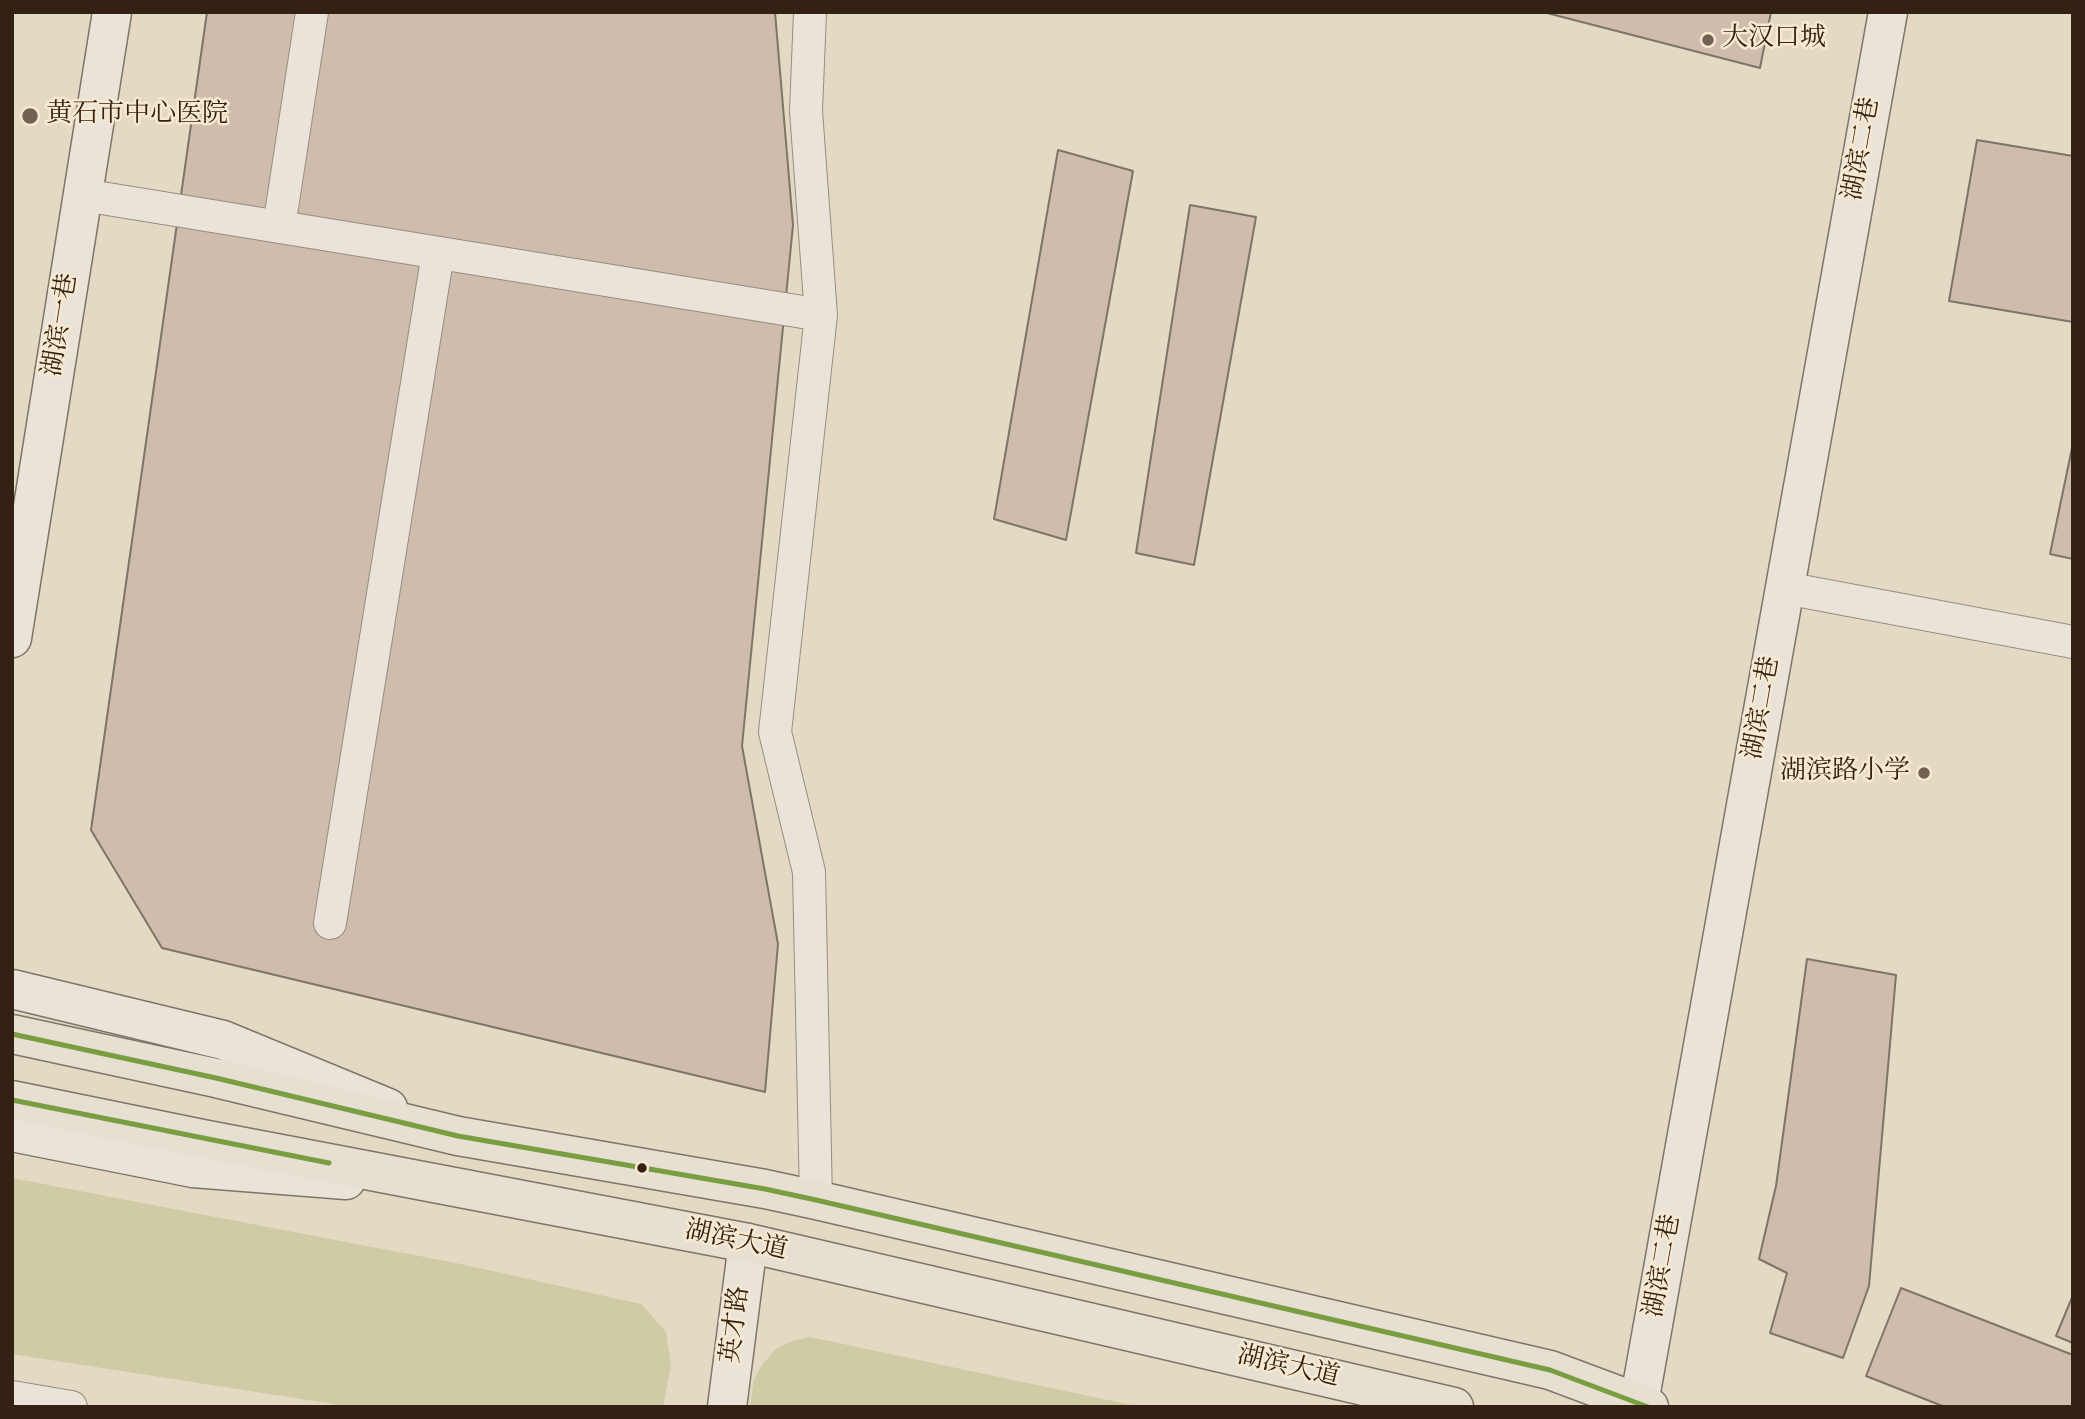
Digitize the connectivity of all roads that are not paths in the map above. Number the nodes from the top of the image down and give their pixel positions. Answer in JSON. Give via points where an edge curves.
{"nodes":[{"id":1,"x":112,"y":12,"type":"edge"},
{"id":2,"x":312,"y":12,"type":"edge"},
{"id":3,"x":810,"y":12,"type":"edge"},
{"id":4,"x":1888,"y":12,"type":"edge"},
{"id":5,"x":83,"y":195,"type":"junction"},
{"id":6,"x":279,"y":227,"type":"junction"},
{"id":7,"x":438,"y":253,"type":"junction"},
{"id":8,"x":821,"y":314,"type":"junction"},
{"id":9,"x":1785,"y":589,"type":"junction"},
{"id":10,"x":12,"y":638,"type":"edge"},
{"id":11,"x":2073,"y":642,"type":"edge"},
{"id":12,"x":330,"y":923,"type":"dead end"},
{"id":13,"x":12,"y":989,"type":"edge"},
{"id":14,"x":12,"y":1034,"type":"edge"},
{"id":15,"x":12,"y":1100,"type":"edge"},
{"id":16,"x":12,"y":1132,"type":"edge"},
{"id":17,"x":458,"y":1136,"type":"junction"},
{"id":18,"x":461,"y":1188,"type":"junction"},
{"id":19,"x":816,"y":1200,"type":"junction"},
{"id":20,"x":748,"y":1243,"type":"junction"},
{"id":21,"x":12,"y":1397,"type":"edge"},
{"id":22,"x":1644,"y":1405,"type":"edge"},
{"id":23,"x":71,"y":1407,"type":"edge"},
{"id":24,"x":727,"y":1407,"type":"edge"},
{"id":25,"x":1454,"y":1407,"type":"edge"}],
"edges":[{"from":1,"to":5,"type":"street","name":"湖滨一巷"},
{"from":2,"to":6,"type":"street"},
{"from":3,"to":8,"type":"street","via":[[806,111]]},
{"from":4,"to":9,"type":"street","name":"湖滨二巷"},
{"from":5,"to":6,"type":"street"},
{"from":5,"to":10,"type":"street","name":"湖滨一巷"},
{"from":6,"to":7,"type":"street"},
{"from":7,"to":8,"type":"street"},
{"from":7,"to":12,"type":"street"},
{"from":8,"to":19,"type":"street","via":[[775,732],[809,872]]},
{"from":9,"to":11,"type":"street"},
{"from":9,"to":22,"type":"street","name":"湖滨二巷"},
{"from":13,"to":17,"type":"street","via":[[223,1040]]},
{"from":14,"to":17,"type":"main road","via":[[216,1077]]},
{"from":15,"to":18,"type":"main road","name":"湖滨大道"},
{"from":16,"to":18,"type":"street","via":[[193,1168]]},
{"from":17,"to":19,"type":"main road"},
{"from":18,"to":20,"type":"main road","name":"湖滨大道"},
{"from":19,"to":22,"type":"main road","via":[[1549,1370]]},
{"from":20,"to":24,"type":"street","name":"英才路"},
{"from":20,"to":25,"type":"main road","name":"湖滨大道"},
{"from":21,"to":23,"type":"street"}]}
